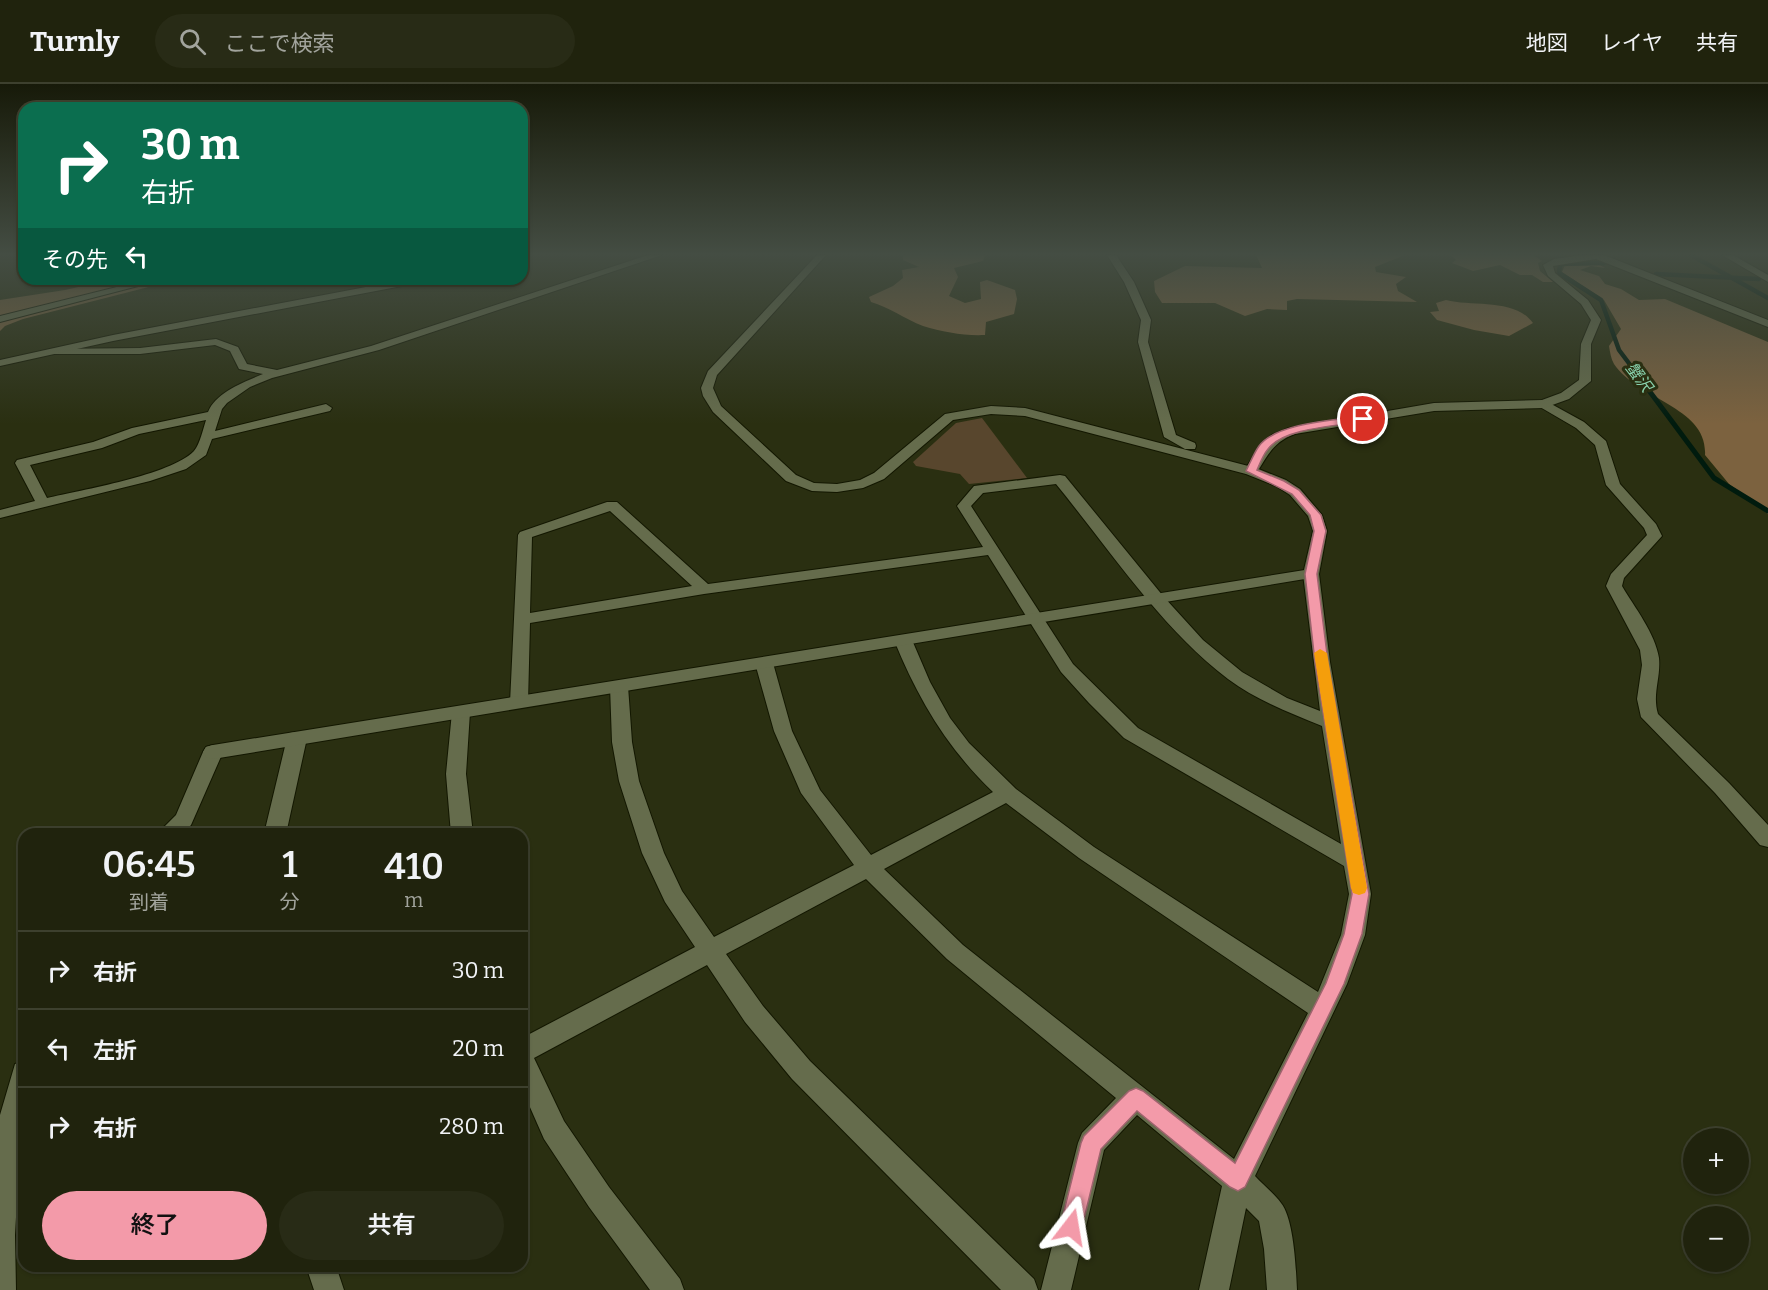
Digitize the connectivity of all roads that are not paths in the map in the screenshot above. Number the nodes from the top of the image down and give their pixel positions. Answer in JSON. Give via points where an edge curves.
{"nodes":[{"id":1,"x":34,"y":311,"type":"edge"},
{"id":2,"x":252,"y":311,"type":"edge"},
{"id":3,"x":484,"y":311,"type":"edge"},
{"id":4,"x":770,"y":311,"type":"edge"},
{"id":5,"x":1142,"y":311,"type":"edge"},
{"id":6,"x":1591,"y":311,"type":"edge"},
{"id":7,"x":1736,"y":311,"type":"edge"},
{"id":8,"x":0,"y":320,"type":"edge"},
{"id":9,"x":1768,"y":324,"type":"edge"},
{"id":10,"x":54,"y":351,"type":"junction"},
{"id":11,"x":0,"y":363,"type":"edge"},
{"id":12,"x":277,"y":373,"type":"junction"},
{"id":13,"x":1544,"y":404,"type":"junction"},
{"id":14,"x":326,"y":408,"type":"dead end"},
{"id":15,"x":214,"y":415,"type":"junction"},
{"id":16,"x":208,"y":436,"type":"junction"},
{"id":17,"x":1253,"y":468,"type":"junction"},
{"id":18,"x":43,"y":504,"type":"junction"},
{"id":19,"x":0,"y":514,"type":"edge"},
{"id":20,"x":994,"y":550,"type":"junction"},
{"id":21,"x":1311,"y":574,"type":"junction"},
{"id":22,"x":704,"y":589,"type":"junction"},
{"id":23,"x":1157,"y":599,"type":"junction"},
{"id":24,"x":1036,"y":619,"type":"junction"},
{"id":25,"x":521,"y":620,"type":"junction"},
{"id":26,"x":903,"y":640,"type":"junction"},
{"id":27,"x":764,"y":663,"type":"junction"},
{"id":28,"x":619,"y":686,"type":"junction"},
{"id":29,"x":519,"y":703,"type":"junction"},
{"id":30,"x":461,"y":712,"type":"junction"},
{"id":31,"x":1331,"y":722,"type":"junction"},
{"id":32,"x":297,"y":738,"type":"junction"},
{"id":33,"x":1008,"y":793,"type":"junction"},
{"id":34,"x":175,"y":828,"type":"edge"},
{"id":35,"x":276,"y":828,"type":"edge"},
{"id":36,"x":461,"y":828,"type":"edge"},
{"id":37,"x":1768,"y":839,"type":"edge"},
{"id":38,"x":1354,"y":861,"type":"junction"},
{"id":39,"x":868,"y":867,"type":"junction"},
{"id":40,"x":711,"y":951,"type":"junction"},
{"id":41,"x":1323,"y":1009,"type":"junction"},
{"id":42,"x":528,"y":1048,"type":"edge"},
{"id":43,"x":528,"y":1072,"type":"edge"},
{"id":44,"x":18,"y":1086,"type":"edge"},
{"id":45,"x":1136,"y":1097,"type":"junction"},
{"id":46,"x":8,"y":1108,"type":"edge"},
{"id":47,"x":15,"y":1143,"type":"edge"},
{"id":48,"x":1238,"y":1180,"type":"junction"},
{"id":49,"x":323,"y":1272,"type":"edge"},
{"id":50,"x":1,"y":1290,"type":"edge"},
{"id":51,"x":329,"y":1290,"type":"edge"},
{"id":52,"x":669,"y":1290,"type":"edge"},
{"id":53,"x":1023,"y":1290,"type":"edge"},
{"id":54,"x":1056,"y":1290,"type":"edge"},
{"id":55,"x":1214,"y":1290,"type":"edge"},
{"id":56,"x":1282,"y":1290,"type":"edge"}],
"edges":[{"from":1,"to":8,"type":"street"},
{"from":2,"to":10,"type":"street"},
{"from":3,"to":12,"type":"street","via":[[386,345]]},
{"from":4,"to":17,"type":"street","via":[[712,373],[707,394],[717,409],[799,483],[837,488],[863,484],[879,476],[949,417],[991,410],[1025,412]]},
{"from":5,"to":17,"type":"street","via":[[1146,320],[1143,342],[1170,437]]},
{"from":6,"to":13,"type":"street","via":[[1596,320],[1586,344],[1585,381],[1565,396]]},
{"from":7,"to":9,"type":"street"},
{"from":10,"to":11,"type":"street"},
{"from":10,"to":12,"type":"street","via":[[140,351],[216,342],[234,349],[243,367]]},
{"from":12,"to":15,"type":"street","via":[[232,393]]},
{"from":13,"to":17,"type":"street","via":[[1434,407],[1293,430],[1264,446]]},
{"from":13,"to":37,"type":"street","via":[[1580,425],[1601,444],[1613,484],[1655,536],[1617,577],[1614,586],[1650,657],[1644,702],[1650,717]]},
{"from":14,"to":16,"type":"street"},
{"from":15,"to":16,"type":"street"},
{"from":15,"to":18,"type":"street","via":[[136,431],[22,463]]},
{"from":16,"to":18,"type":"street","via":[[201,452],[174,468]]},
{"from":17,"to":21,"type":"street","via":[[1295,492],[1315,515],[1320,531]]},
{"from":18,"to":19,"type":"street"},
{"from":20,"to":22,"type":"street"},
{"from":20,"to":23,"type":"street","via":[[964,506],[979,489],[1060,479]]},
{"from":20,"to":24,"type":"street"},
{"from":21,"to":23,"type":"street"},
{"from":21,"to":31,"type":"street"},
{"from":22,"to":25,"type":"street"},
{"from":22,"to":25,"type":"street","via":[[612,505],[525,535]]},
{"from":23,"to":24,"type":"street"},
{"from":23,"to":31,"type":"street","via":[[1197,644],[1236,676],[1281,702]]},
{"from":24,"to":26,"type":"street"},
{"from":24,"to":38,"type":"street","via":[[1067,668],[1131,733]]},
{"from":25,"to":29,"type":"street"},
{"from":26,"to":27,"type":"street"},
{"from":26,"to":33,"type":"street","via":[[922,687],[944,723]]},
{"from":27,"to":28,"type":"street"},
{"from":27,"to":39,"type":"street","via":[[783,731],[811,793]]},
{"from":28,"to":29,"type":"street"},
{"from":28,"to":40,"type":"street","via":[[622,742],[639,815],[673,896]]},
{"from":29,"to":30,"type":"street"},
{"from":30,"to":32,"type":"street"},
{"from":30,"to":36,"type":"street","via":[[456,774]]},
{"from":31,"to":38,"type":"street"},
{"from":32,"to":34,"type":"street","via":[[213,752],[184,820]]},
{"from":32,"to":35,"type":"street"},
{"from":33,"to":39,"type":"street"},
{"from":33,"to":41,"type":"street","via":[[1058,833]]},
{"from":38,"to":41,"type":"street","via":[[1360,894],[1353,934]]},
{"from":39,"to":40,"type":"street"},
{"from":39,"to":45,"type":"street","via":[[956,952]]},
{"from":40,"to":42,"type":"street"},
{"from":40,"to":53,"type":"street","via":[[754,1014],[801,1070]]},
{"from":41,"to":48,"type":"street"},
{"from":43,"to":52,"type":"street","via":[[554,1130]]},
{"from":44,"to":46,"type":"street"},
{"from":45,"to":48,"type":"street"},
{"from":45,"to":54,"type":"street","via":[[1092,1143]]},
{"from":46,"to":47,"type":"street"},
{"from":47,"to":50,"type":"street","via":[[0,1235]]},
{"from":48,"to":55,"type":"street"},
{"from":48,"to":56,"type":"street","via":[[1272,1214]]},
{"from":49,"to":51,"type":"street"}]}
